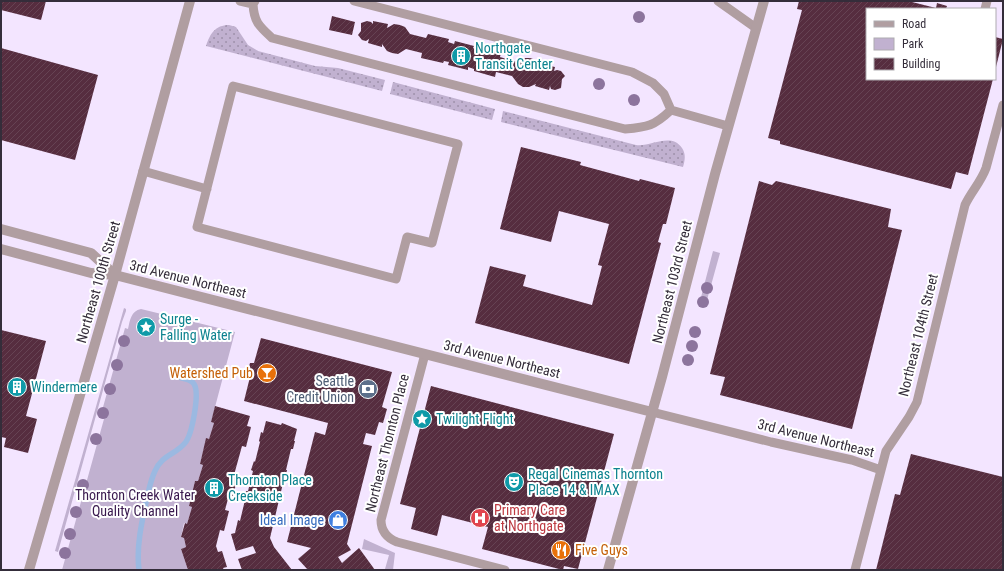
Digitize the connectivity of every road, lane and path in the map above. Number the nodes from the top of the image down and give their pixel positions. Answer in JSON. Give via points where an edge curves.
{"nodes":[{"id":1,"x":190,"y":1,"type":"edge"},
{"id":2,"x":240,"y":1,"type":"edge"},
{"id":3,"x":354,"y":1,"type":"edge"},
{"id":4,"x":718,"y":1,"type":"edge"},
{"id":5,"x":764,"y":1,"type":"edge"},
{"id":6,"x":254,"y":2,"type":"edge"},
{"id":7,"x":756,"y":28,"type":"junction"},
{"id":8,"x":1003,"y":105,"type":"edge"},
{"id":9,"x":671,"y":110,"type":"junction"},
{"id":10,"x":728,"y":126,"type":"junction"},
{"id":11,"x":143,"y":171,"type":"junction"},
{"id":12,"x":207,"y":189,"type":"junction"},
{"id":13,"x":1,"y":229,"type":"edge"},
{"id":14,"x":1,"y":249,"type":"edge"},
{"id":15,"x":115,"y":275,"type":"junction"},
{"id":16,"x":425,"y":354,"type":"junction"},
{"id":17,"x":652,"y":412,"type":"junction"},
{"id":18,"x":881,"y":470,"type":"junction"},
{"id":19,"x":29,"y":570,"type":"edge"},
{"id":20,"x":505,"y":570,"type":"edge"},
{"id":21,"x":608,"y":570,"type":"edge"},
{"id":22,"x":856,"y":570,"type":"edge"}],
"edges":[{"from":1,"to":11,"type":"street","name":"Northeast 100th Street"},
{"from":2,"to":6,"type":"lane"},
{"from":3,"to":9,"type":"lane","via":[[632,72],[653,83],[664,94]]},
{"from":4,"to":7,"type":"lane"},
{"from":5,"to":7,"type":"street","name":"Northeast 103rd Street"},
{"from":6,"to":9,"type":"lane","via":[[254,16],[272,38],[625,129],[645,128],[659,122]]},
{"from":7,"to":10,"type":"street","name":"Northeast 103rd Street"},
{"from":8,"to":18,"type":"lane","name":"Northeast 104th Street","via":[[983,176],[965,205],[917,402],[886,451]]},
{"from":9,"to":10,"type":"lane"},
{"from":10,"to":17,"type":"street","name":"Northeast 103rd Street"},
{"from":11,"to":12,"type":"lane"},
{"from":11,"to":15,"type":"street","name":"Northeast 100th Street"},
{"from":12,"to":12,"type":"lane","via":[[233,86],[458,144],[432,243],[407,236],[396,279],[196,227]]},
{"from":13,"to":15,"type":"street","name":"3rd Avenue Northeast","via":[[91,253]]},
{"from":14,"to":15,"type":"street","name":"3rd Avenue Northeast","via":[[91,273]]},
{"from":15,"to":16,"type":"street","name":"3rd Avenue Northeast"},
{"from":15,"to":19,"type":"street","name":"Northeast 100th Street"},
{"from":16,"to":17,"type":"street","name":"3rd Avenue Northeast"},
{"from":16,"to":20,"type":"lane","name":"Northeast Thornton Place","via":[[381,526],[387,536],[397,542]]},
{"from":17,"to":18,"type":"lane","name":"3rd Avenue Northeast","via":[[852,460]]},
{"from":17,"to":21,"type":"street","name":"Northeast 103rd Street"},
{"from":18,"to":22,"type":"lane","name":"Northeast 104th Street"}]}
